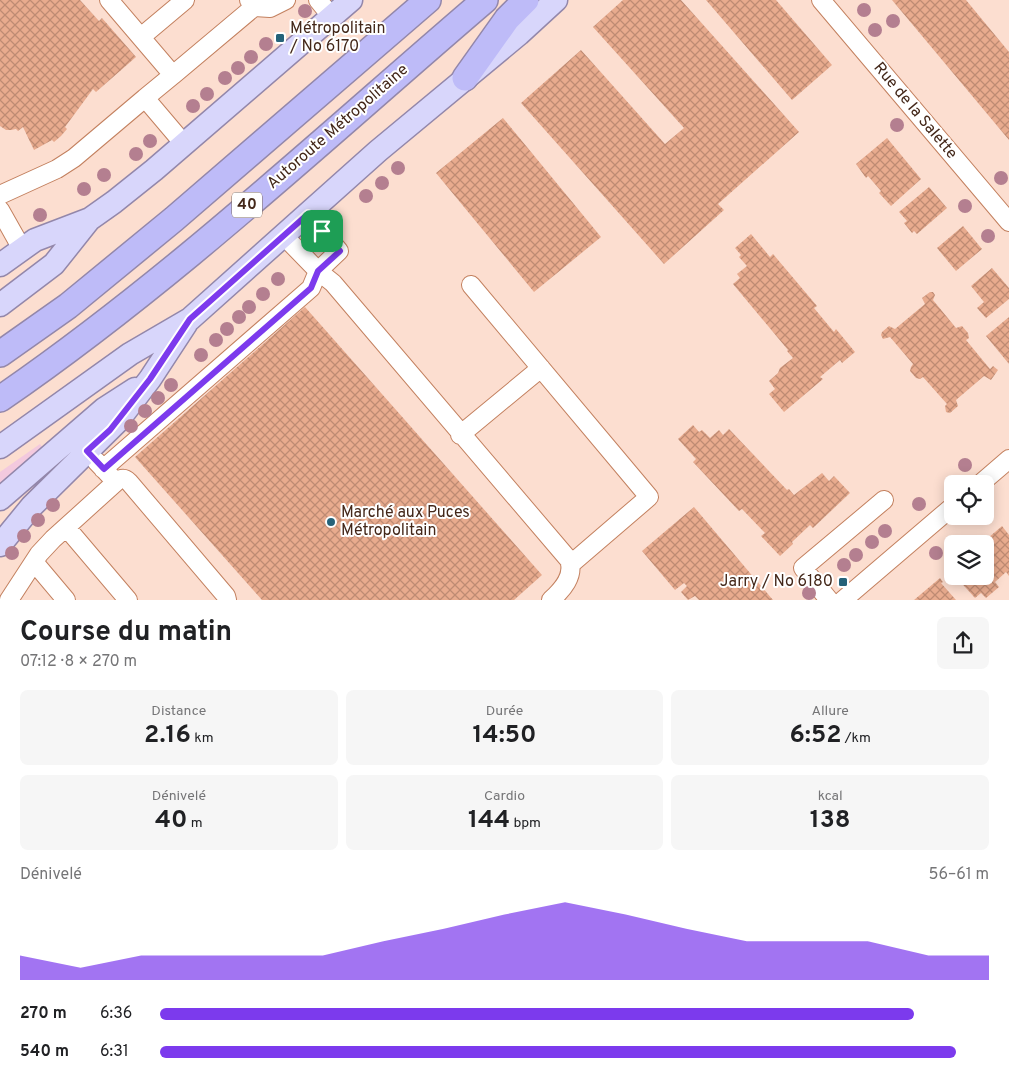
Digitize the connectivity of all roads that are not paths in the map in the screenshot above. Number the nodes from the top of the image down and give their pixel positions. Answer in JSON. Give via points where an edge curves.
{"nodes":[{"id":1,"x":109,"y":0,"type":"edge"},
{"id":2,"x":185,"y":0,"type":"edge"},
{"id":3,"x":286,"y":0,"type":"edge"},
{"id":4,"x":351,"y":0,"type":"edge"},
{"id":5,"x":428,"y":0,"type":"edge"},
{"id":6,"x":485,"y":0,"type":"edge"},
{"id":7,"x":526,"y":0,"type":"edge"},
{"id":8,"x":556,"y":0,"type":"edge"},
{"id":9,"x":821,"y":0,"type":"edge"},
{"id":10,"x":251,"y":3,"type":"edge"},
{"id":11,"x":325,"y":8,"type":"edge"},
{"id":12,"x":141,"y":38,"type":"junction"},
{"id":13,"x":173,"y":75,"type":"junction"},
{"id":14,"x":465,"y":78,"type":"junction"},
{"id":15,"x":145,"y":98,"type":"junction"},
{"id":16,"x":184,"y":144,"type":"junction"},
{"id":17,"x":0,"y":195,"type":"edge"},
{"id":18,"x":0,"y":210,"type":"edge"},
{"id":19,"x":308,"y":214,"type":"junction"},
{"id":20,"x":90,"y":219,"type":"junction"},
{"id":21,"x":1009,"y":222,"type":"edge"},
{"id":22,"x":284,"y":236,"type":"junction"},
{"id":23,"x":22,"y":249,"type":"junction"},
{"id":24,"x":0,"y":265,"type":"edge"},
{"id":25,"x":318,"y":271,"type":"junction"},
{"id":26,"x":471,"y":285,"type":"dead end"},
{"id":27,"x":0,"y":305,"type":"edge"},
{"id":28,"x":190,"y":319,"type":"junction"},
{"id":29,"x":0,"y":354,"type":"edge"},
{"id":30,"x":541,"y":368,"type":"junction"},
{"id":31,"x":150,"y":379,"type":"junction"},
{"id":32,"x":0,"y":398,"type":"edge"},
{"id":33,"x":460,"y":435,"type":"junction"},
{"id":34,"x":0,"y":447,"type":"edge"},
{"id":35,"x":87,"y":451,"type":"junction"},
{"id":36,"x":1009,"y":460,"type":"edge"},
{"id":37,"x":104,"y":469,"type":"junction"},
{"id":38,"x":991,"y":475,"type":"edge"},
{"id":39,"x":116,"y":482,"type":"junction"},
{"id":40,"x":0,"y":499,"type":"edge"},
{"id":41,"x":884,"y":500,"type":"dead end"},
{"id":42,"x":944,"y":514,"type":"edge"},
{"id":43,"x":66,"y":527,"type":"junction"},
{"id":44,"x":0,"y":545,"type":"edge"},
{"id":45,"x":34,"y":562,"type":"junction"},
{"id":46,"x":571,"y":564,"type":"junction"},
{"id":47,"x":9,"y":600,"type":"edge"},
{"id":48,"x":66,"y":600,"type":"edge"},
{"id":49,"x":128,"y":600,"type":"edge"},
{"id":50,"x":227,"y":600,"type":"edge"},
{"id":51,"x":551,"y":600,"type":"edge"},
{"id":52,"x":830,"y":600,"type":"edge"},
{"id":53,"x":842,"y":600,"type":"edge"}],
"edges":[{"from":1,"to":12,"type":"street"},
{"from":2,"to":12,"type":"street"},
{"from":3,"to":10,"type":"street","via":[[270,8]]},
{"from":4,"to":11,"type":"main road"},
{"from":5,"to":29,"type":"highway","number":"40","via":[[174,219],[68,306]]},
{"from":6,"to":32,"type":"highway","name":"Autoroute Métropolitaine","number":"40","via":[[193,252],[95,330]]},
{"from":7,"to":14,"type":"highway","via":[[507,19]]},
{"from":8,"to":14,"type":"main road"},
{"from":9,"to":21,"type":"street","name":"Rue de la Salette"},
{"from":10,"to":13,"type":"street"},
{"from":11,"to":16,"type":"main road"},
{"from":12,"to":13,"type":"street"},
{"from":13,"to":15,"type":"street"},
{"from":14,"to":19,"type":"main road"},
{"from":15,"to":16,"type":"street"},
{"from":15,"to":17,"type":"street","via":[[74,158]]},
{"from":16,"to":20,"type":"main road"},
{"from":18,"to":23,"type":"street"},
{"from":19,"to":22,"type":"main road"},
{"from":19,"to":25,"type":"street","via":[[340,251]]},
{"from":20,"to":23,"type":"main road","via":[[35,240]]},
{"from":20,"to":27,"type":"main road","via":[[54,264]]},
{"from":22,"to":25,"type":"street"},
{"from":22,"to":28,"type":"main road"},
{"from":23,"to":24,"type":"main road"},
{"from":25,"to":33,"type":"street","via":[[333,283]]},
{"from":25,"to":37,"type":"street","via":[[311,288]]},
{"from":26,"to":30,"type":"street"},
{"from":28,"to":31,"type":"main road"},
{"from":28,"to":34,"type":"main road","via":[[130,354]]},
{"from":30,"to":33,"type":"street"},
{"from":30,"to":46,"type":"street","via":[[649,497]]},
{"from":31,"to":35,"type":"main road","via":[[110,430]]},
{"from":31,"to":40,"type":"main road","via":[[104,410]]},
{"from":33,"to":46,"type":"street"},
{"from":35,"to":37,"type":"street"},
{"from":35,"to":44,"type":"main road","via":[[32,506]]},
{"from":36,"to":38,"type":"street"},
{"from":37,"to":39,"type":"street"},
{"from":39,"to":43,"type":"street"},
{"from":39,"to":50,"type":"street","via":[[126,479]]},
{"from":41,"to":52,"type":"street","via":[[803,568]]},
{"from":42,"to":53,"type":"street"},
{"from":43,"to":45,"type":"street"},
{"from":43,"to":49,"type":"street"},
{"from":45,"to":47,"type":"street"},
{"from":45,"to":48,"type":"street"},
{"from":46,"to":51,"type":"street","via":[[565,586]]}]}
